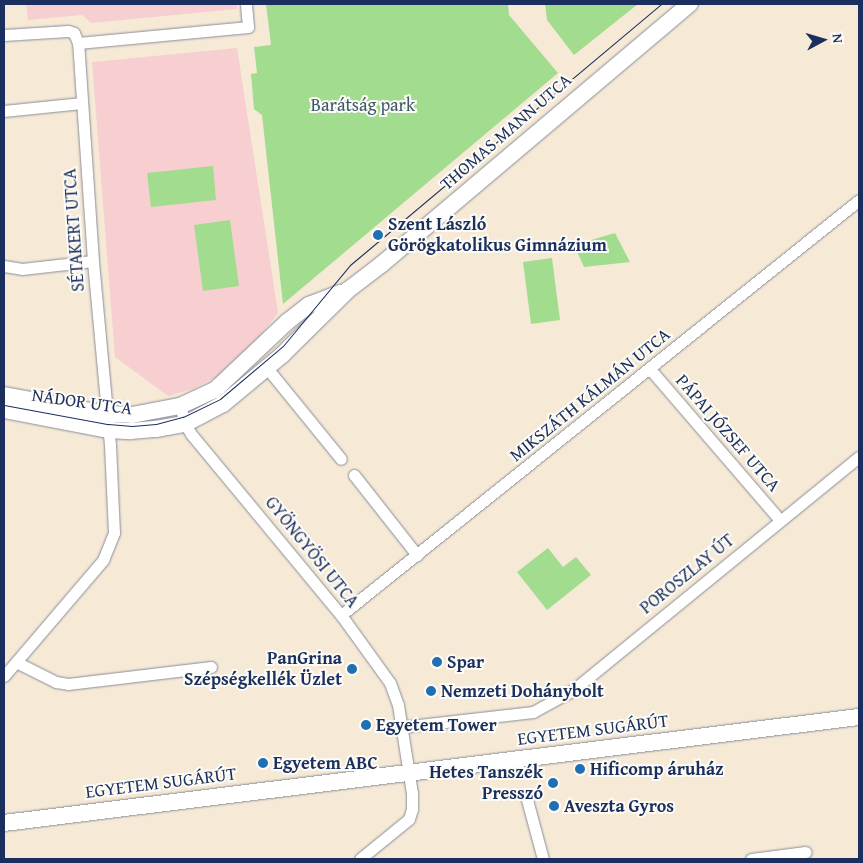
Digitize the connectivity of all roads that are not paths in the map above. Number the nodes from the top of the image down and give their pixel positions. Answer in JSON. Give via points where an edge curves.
{"nodes":[{"id":1,"x":246,"y":4,"type":"edge"},
{"id":2,"x":690,"y":4,"type":"edge"},
{"id":3,"x":4,"y":35,"type":"edge"},
{"id":4,"x":78,"y":44,"type":"junction"},
{"id":5,"x":82,"y":103,"type":"junction"},
{"id":6,"x":4,"y":111,"type":"edge"},
{"id":7,"x":859,"y":200,"type":"edge"},
{"id":8,"x":93,"y":261,"type":"junction"},
{"id":9,"x":4,"y":266,"type":"edge"},
{"id":10,"x":348,"y":290,"type":"junction"},
{"id":11,"x":267,"y":368,"type":"junction"},
{"id":12,"x":650,"y":369,"type":"junction"},
{"id":13,"x":4,"y":394,"type":"edge"},
{"id":14,"x":180,"y":406,"type":"junction"},
{"id":15,"x":4,"y":410,"type":"edge"},
{"id":16,"x":108,"y":422,"type":"junction"},
{"id":17,"x":185,"y":424,"type":"junction"},
{"id":18,"x":859,"y":457,"type":"edge"},
{"id":19,"x":341,"y":459,"type":"dead end"},
{"id":20,"x":354,"y":475,"type":"dead end"},
{"id":21,"x":780,"y":520,"type":"junction"},
{"id":22,"x":417,"y":555,"type":"junction"},
{"id":23,"x":341,"y":615,"type":"junction"},
{"id":24,"x":16,"y":662,"type":"junction"},
{"id":25,"x":211,"y":667,"type":"dead end"},
{"id":26,"x":4,"y":676,"type":"edge"},
{"id":27,"x":859,"y":716,"type":"edge"},
{"id":28,"x":401,"y":727,"type":"junction"},
{"id":29,"x":408,"y":773,"type":"junction"},
{"id":30,"x":526,"y":796,"type":"dead end"},
{"id":31,"x":4,"y":823,"type":"edge"},
{"id":32,"x":806,"y":852,"type":"dead end"},
{"id":33,"x":360,"y":859,"type":"edge"},
{"id":34,"x":543,"y":859,"type":"edge"},
{"id":35,"x":751,"y":859,"type":"edge"}],
"edges":[{"from":1,"to":4,"type":"street","via":[[248,27]]},
{"from":2,"to":10,"type":"street","name":"THOMAS MANN UTCA"},
{"from":3,"to":4,"type":"street","via":[[68,31],[74,33]]},
{"from":4,"to":5,"type":"street","name":"SÉTAKERT UTCA"},
{"from":5,"to":6,"type":"street"},
{"from":5,"to":8,"type":"street","name":"SÉTAKERT UTCA"},
{"from":7,"to":12,"type":"street","name":"MIKSZÁTH KÁLMÁN UTCA"},
{"from":8,"to":9,"type":"street","via":[[22,269]]},
{"from":8,"to":16,"type":"street","name":"SÉTAKERT UTCA"},
{"from":10,"to":11,"type":"street","name":"THOMAS MANN UTCA"},
{"from":10,"to":14,"type":"street","name":"THOMAS MANN UTCA","via":[[309,305],[214,390]]},
{"from":11,"to":17,"type":"street","name":"THOMAS MANN UTCA","via":[[222,404]]},
{"from":11,"to":19,"type":"street"},
{"from":12,"to":21,"type":"street","name":"PÁPAI JÓZSEF UTCA"},
{"from":12,"to":22,"type":"street","name":"MIKSZÁTH KÁLMÁN UTCA"},
{"from":13,"to":16,"type":"street","name":"NÁDOR UTCA"},
{"from":14,"to":16,"type":"street","name":"NÁDOR UTCA"},
{"from":14,"to":17,"type":"street","name":"GYÖNGYÖSI UTCA"},
{"from":15,"to":16,"type":"street","name":"NÁDOR UTCA"},
{"from":16,"to":17,"type":"street","name":"NÁDOR UTCA","via":[[156,430]]},
{"from":16,"to":24,"type":"street","via":[[114,533],[110,547],[103,560]]},
{"from":17,"to":23,"type":"street","name":"GYÖNGYÖSI UTCA"},
{"from":18,"to":21,"type":"street","name":"POROSZLAY ÚT"},
{"from":20,"to":22,"type":"street"},
{"from":21,"to":28,"type":"street","name":"POROSZLAY ÚT","via":[[573,690],[533,712]]},
{"from":22,"to":23,"type":"street","name":"MIKSZÁTH KÁLMÁN UTCA"},
{"from":23,"to":28,"type":"street","name":"GYÖNGYÖSI UTCA","via":[[390,683]]},
{"from":24,"to":25,"type":"street","via":[[56,682],[68,684]]},
{"from":24,"to":26,"type":"street"},
{"from":27,"to":29,"type":"street","name":"EGYETEM SUGÁRÚT"},
{"from":28,"to":29,"type":"street","name":"GYÖNGYÖSI UTCA"},
{"from":29,"to":31,"type":"street","name":"EGYETEM SUGÁRÚT"},
{"from":29,"to":33,"type":"street","name":"GYÖNGYÖSI UTCA","via":[[412,793],[409,819]]},
{"from":30,"to":34,"type":"street"},
{"from":32,"to":35,"type":"street"}]}
